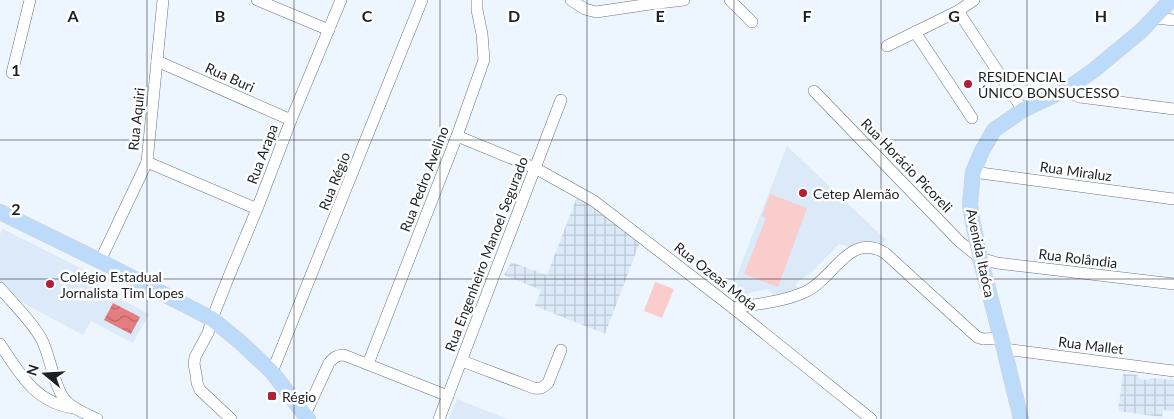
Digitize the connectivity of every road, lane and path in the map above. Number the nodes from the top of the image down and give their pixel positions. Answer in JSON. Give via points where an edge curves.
{"nodes":[{"id":1,"x":30,"y":0,"type":"edge"},
{"id":2,"x":163,"y":0,"type":"edge"},
{"id":3,"x":257,"y":0,"type":"edge"},
{"id":4,"x":341,"y":0,"type":"edge"},
{"id":5,"x":422,"y":0,"type":"edge"},
{"id":6,"x":477,"y":0,"type":"edge"},
{"id":7,"x":571,"y":0,"type":"edge"},
{"id":8,"x":684,"y":0,"type":"edge"},
{"id":9,"x":730,"y":0,"type":"edge"},
{"id":10,"x":974,"y":0,"type":"edge"},
{"id":11,"x":1171,"y":0,"type":"edge"},
{"id":12,"x":958,"y":11,"type":"junction"},
{"id":13,"x":1155,"y":18,"type":"junction"},
{"id":14,"x":1174,"y":20,"type":"edge"},
{"id":15,"x":752,"y":22,"type":"dead end"},
{"id":16,"x":330,"y":30,"type":"junction"},
{"id":17,"x":915,"y":32,"type":"junction"},
{"id":18,"x":887,"y":46,"type":"dead end"},
{"id":19,"x":157,"y":61,"type":"junction"},
{"id":20,"x":12,"y":73,"type":"dead end"},
{"id":21,"x":1067,"y":89,"type":"junction"},
{"id":22,"x":814,"y":90,"type":"dead end"},
{"id":23,"x":561,"y":100,"type":"dead end"},
{"id":24,"x":1174,"y":109,"type":"edge"},
{"id":25,"x":1023,"y":110,"type":"junction"},
{"id":26,"x":972,"y":118,"type":"dead end"},
{"id":27,"x":291,"y":120,"type":"junction"},
{"id":28,"x":457,"y":136,"type":"junction"},
{"id":29,"x":147,"y":162,"type":"junction"},
{"id":30,"x":536,"y":168,"type":"junction"},
{"id":31,"x":973,"y":172,"type":"junction"},
{"id":32,"x":1174,"y":199,"type":"edge"},
{"id":33,"x":257,"y":209,"type":"junction"},
{"id":34,"x":0,"y":212,"type":"edge"},
{"id":35,"x":980,"y":258,"type":"junction"},
{"id":36,"x":100,"y":261,"type":"junction"},
{"id":37,"x":1174,"y":284,"type":"edge"},
{"id":38,"x":0,"y":288,"type":"edge"},
{"id":39,"x":733,"y":308,"type":"junction"},
{"id":40,"x":212,"y":319,"type":"junction"},
{"id":41,"x":1003,"y":343,"type":"junction"},
{"id":42,"x":0,"y":344,"type":"edge"},
{"id":43,"x":561,"y":350,"type":"dead end"},
{"id":44,"x":462,"y":360,"type":"junction"},
{"id":45,"x":368,"y":364,"type":"junction"},
{"id":46,"x":1174,"y":371,"type":"edge"},
{"id":47,"x":272,"y":372,"type":"junction"},
{"id":48,"x":448,"y":396,"type":"junction"},
{"id":49,"x":76,"y":408,"type":"junction"},
{"id":50,"x":306,"y":417,"type":"edge"},
{"id":51,"x":98,"y":419,"type":"edge"},
{"id":52,"x":231,"y":419,"type":"edge"},
{"id":53,"x":440,"y":419,"type":"edge"},
{"id":54,"x":871,"y":419,"type":"edge"},
{"id":55,"x":1021,"y":419,"type":"edge"}],
"edges":[{"from":1,"to":20,"type":"street"},
{"from":2,"to":19,"type":"street","name":"Rua Aquiri"},
{"from":3,"to":16,"type":"street"},
{"from":4,"to":16,"type":"street","name":"Rua Arapa"},
{"from":5,"to":47,"type":"street","name":"Rua Régio"},
{"from":6,"to":28,"type":"street","name":"Rua Pedro Avelino","via":[[484,60]]},
{"from":7,"to":8,"type":"street","via":[[596,12]]},
{"from":9,"to":15,"type":"street"},
{"from":10,"to":12,"type":"street"},
{"from":11,"to":13,"type":"main road","name":"Avenida Itaóca"},
{"from":12,"to":17,"type":"street"},
{"from":12,"to":25,"type":"street"},
{"from":13,"to":14,"type":"street"},
{"from":13,"to":21,"type":"main road","name":"Avenida Itaóca","via":[[1112,56]]},
{"from":16,"to":27,"type":"street","name":"Rua Arapa"},
{"from":17,"to":18,"type":"street"},
{"from":17,"to":26,"type":"street"},
{"from":19,"to":27,"type":"street","name":"Rua Buri"},
{"from":19,"to":29,"type":"street","name":"Rua Aquiri"},
{"from":21,"to":24,"type":"street","via":[[1080,97]]},
{"from":21,"to":25,"type":"main road","name":"Avenida Itaóca"},
{"from":22,"to":35,"type":"street","name":"Rua Horácio Picoreli","via":[[960,242]]},
{"from":23,"to":30,"type":"street","name":"Rua Engenheiro Manoel Segurado"},
{"from":25,"to":31,"type":"main road","name":"Avenida Itaóca","via":[[994,130]]},
{"from":27,"to":33,"type":"street","name":"Rua Arapa"},
{"from":28,"to":30,"type":"street","name":"Rua Ozeas Mota"},
{"from":28,"to":45,"type":"street","name":"Rua Pedro Avelino"},
{"from":29,"to":33,"type":"street"},
{"from":29,"to":36,"type":"street","name":"Rua Aquiri"},
{"from":30,"to":39,"type":"street","name":"Rua Ozeas Mota","via":[[594,201]]},
{"from":30,"to":44,"type":"street","name":"Rua Engenheiro Manoel Segurado"},
{"from":31,"to":32,"type":"street","name":"Rua Miraluz"},
{"from":31,"to":35,"type":"main road","name":"Avenida Itaóca","via":[[970,204]]},
{"from":33,"to":40,"type":"street","name":"Rua Arapa"},
{"from":34,"to":36,"type":"main road"},
{"from":35,"to":37,"type":"street","name":"Rua Rolândia","via":[[996,263]]},
{"from":35,"to":41,"type":"main road","name":"Avenida Itaóca"},
{"from":36,"to":40,"type":"main road"},
{"from":38,"to":49,"type":"street","via":[[36,332],[45,347],[62,396]]},
{"from":39,"to":41,"type":"street","name":"Rua Mallet","via":[[797,296],[818,283],[850,252],[871,248],[885,253],[977,337]]},
{"from":39,"to":54,"type":"street","name":"Rua Ozeas Mota"},
{"from":40,"to":47,"type":"main road"},
{"from":40,"to":52,"type":"street","name":"Rua Arapa","via":[[195,357],[197,383],[203,394]]},
{"from":41,"to":46,"type":"street","name":"Rua Mallet"},
{"from":41,"to":55,"type":"main road","name":"Avenida Itaóca"},
{"from":42,"to":49,"type":"street","via":[[42,397]]},
{"from":43,"to":44,"type":"street","via":[[548,383],[540,389]]},
{"from":44,"to":48,"type":"street","name":"Rua Engenheiro Manoel Segurado"},
{"from":45,"to":48,"type":"street"},
{"from":45,"to":50,"type":"street","via":[[344,355],[333,357]]},
{"from":47,"to":50,"type":"main road"},
{"from":48,"to":53,"type":"street","name":"Rua Engenheiro Manoel Segurado"},
{"from":49,"to":51,"type":"street"}]}
